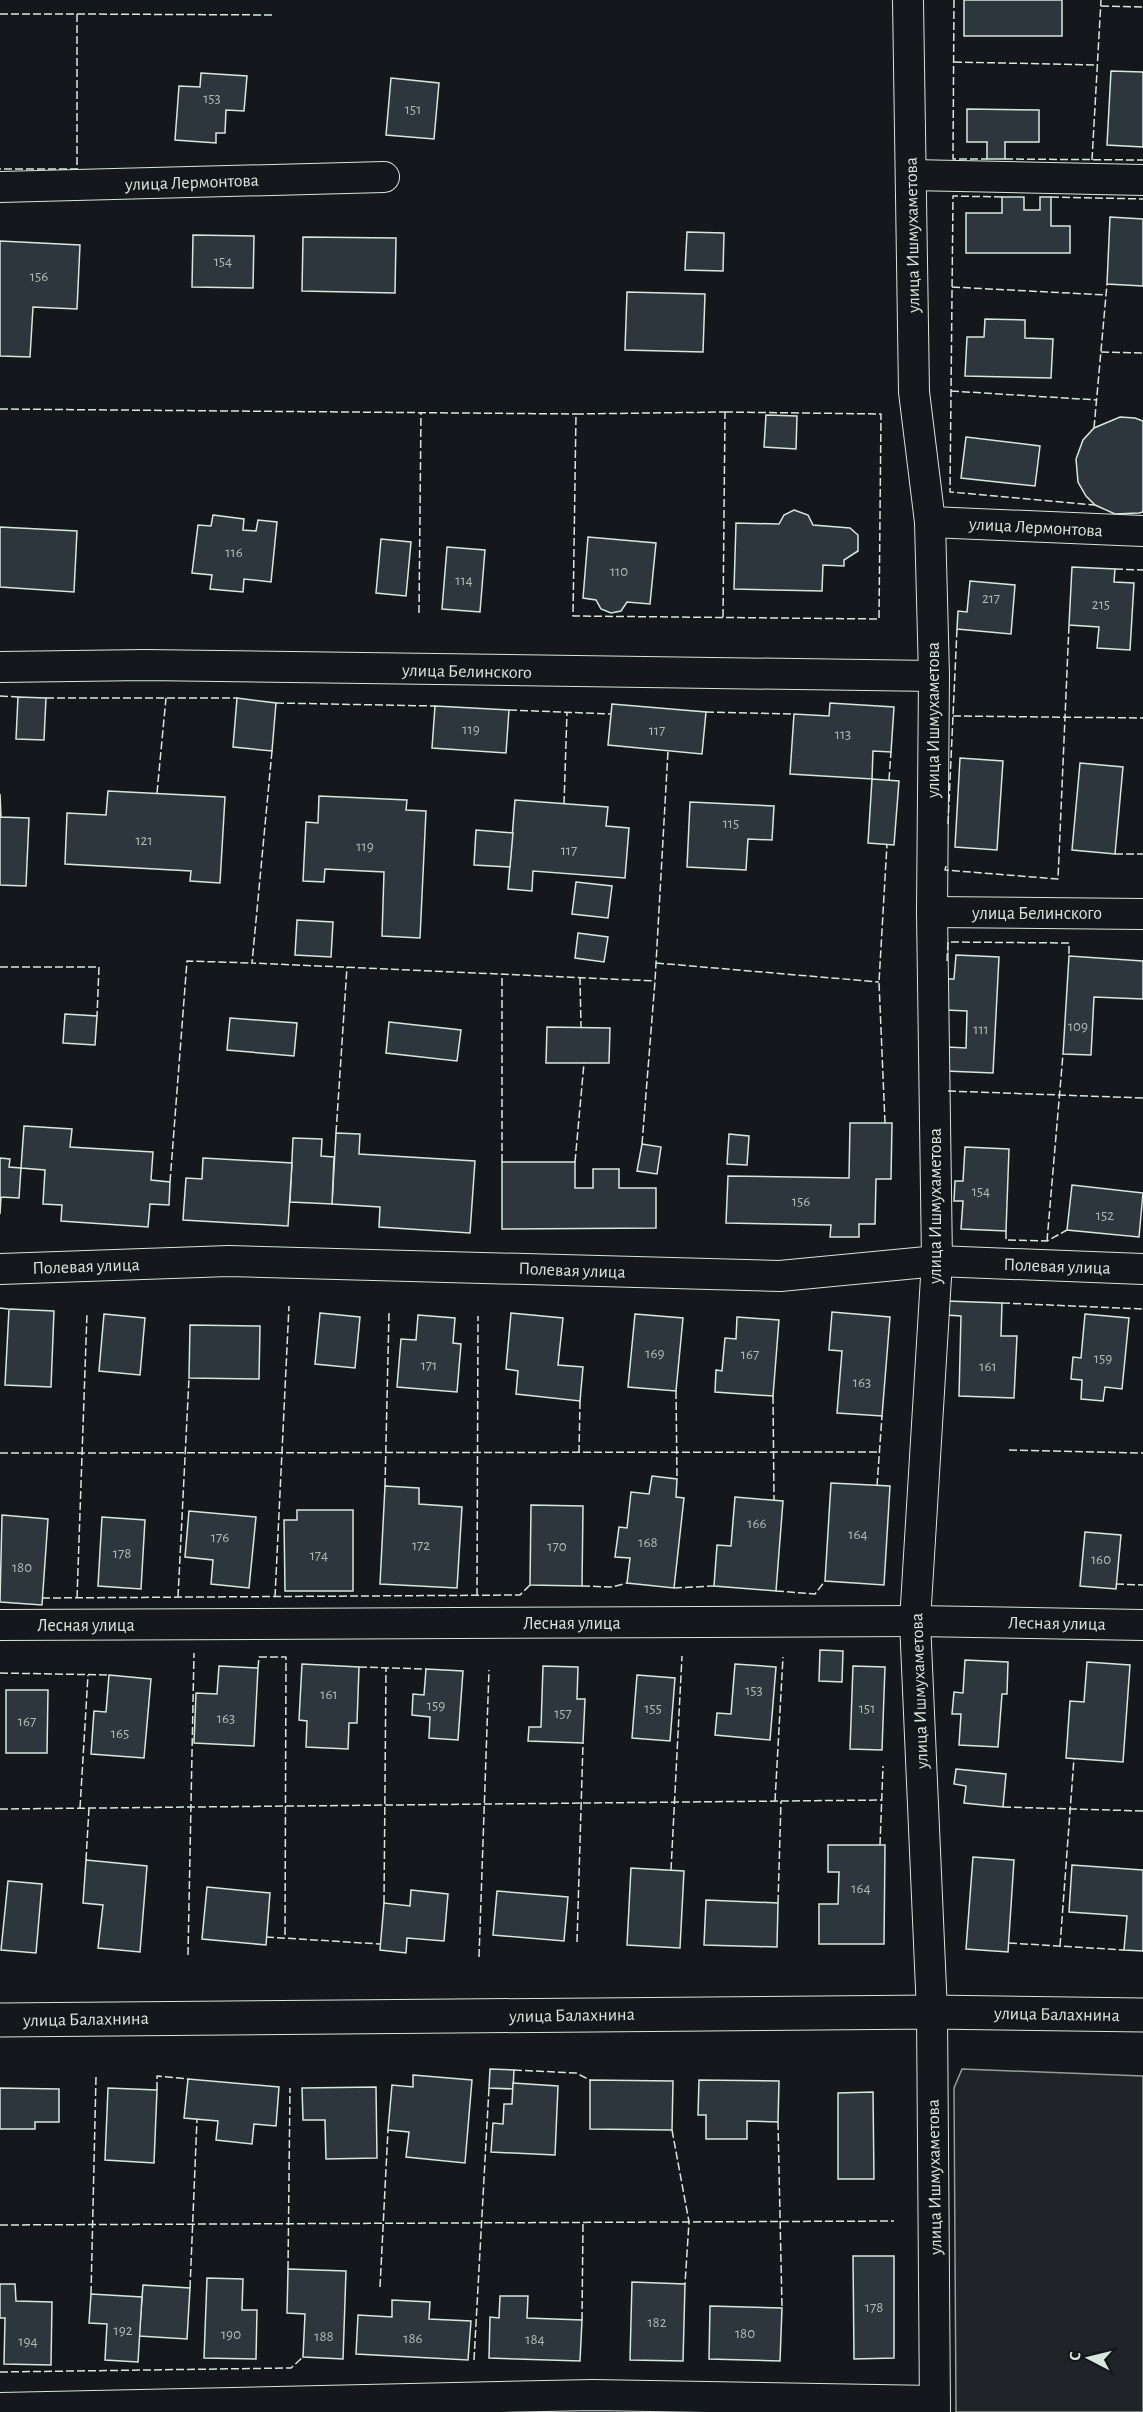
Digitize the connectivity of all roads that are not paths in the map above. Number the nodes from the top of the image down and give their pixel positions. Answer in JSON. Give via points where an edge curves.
{"nodes":[{"id":1,"x":908,"y":0,"type":"edge"},
{"id":2,"x":911,"y":175,"type":"junction"},
{"id":3,"x":384,"y":177,"type":"dead end"},
{"id":4,"x":1143,"y":180,"type":"edge"},
{"id":5,"x":0,"y":187,"type":"edge"},
{"id":6,"x":930,"y":522,"type":"junction"},
{"id":7,"x":1143,"y":531,"type":"edge"},
{"id":8,"x":0,"y":667,"type":"edge"},
{"id":9,"x":934,"y":676,"type":"junction"},
{"id":10,"x":932,"y":912,"type":"junction"},
{"id":11,"x":1143,"y":914,"type":"edge"},
{"id":12,"x":937,"y":1261,"type":"junction"},
{"id":13,"x":0,"y":1269,"type":"edge"},
{"id":14,"x":1143,"y":1269,"type":"edge"},
{"id":15,"x":915,"y":1621,"type":"junction"},
{"id":16,"x":0,"y":1625,"type":"edge"},
{"id":17,"x":1143,"y":1625,"type":"edge"},
{"id":18,"x":932,"y":2012,"type":"junction"},
{"id":19,"x":1143,"y":2015,"type":"edge"},
{"id":20,"x":0,"y":2020,"type":"edge"},
{"id":21,"x":935,"y":2406,"type":"edge"},
{"id":22,"x":0,"y":2408,"type":"edge"}],
"edges":[{"from":1,"to":2,"type":"street","name":"улица Ишмухаметова"},
{"from":2,"to":4,"type":"street"},
{"from":2,"to":6,"type":"street","name":"улица Ишмухаметова","via":[[914,392]]},
{"from":3,"to":5,"type":"street","name":"улица Лермонтова"},
{"from":6,"to":7,"type":"street","name":"улица Лермонтова"},
{"from":6,"to":9,"type":"street","name":"улица Ишмухаметова"},
{"from":8,"to":9,"type":"street","name":"улица Белинского","via":[[145,665]]},
{"from":9,"to":10,"type":"street","name":"улица Ишмухаметова"},
{"from":10,"to":11,"type":"street","name":"улица Белинского"},
{"from":10,"to":12,"type":"street","name":"улица Ишмухаметова"},
{"from":12,"to":13,"type":"street","name":"Полевая улица","via":[[780,1276],[230,1261]]},
{"from":12,"to":14,"type":"street","name":"Полевая улица"},
{"from":12,"to":15,"type":"street","name":"улица Ишмухаметова"},
{"from":15,"to":16,"type":"street","name":"Лесная улица"},
{"from":15,"to":17,"type":"street","name":"Лесная улица"},
{"from":15,"to":18,"type":"street","name":"улица Ишмухаметова"},
{"from":18,"to":19,"type":"street","name":"улица Балахнина"},
{"from":18,"to":20,"type":"street","name":"улица Балахнина"},
{"from":18,"to":21,"type":"street","name":"улица Ишмухаметова"},
{"from":21,"to":22,"type":"street","via":[[593,2395]]}]}
